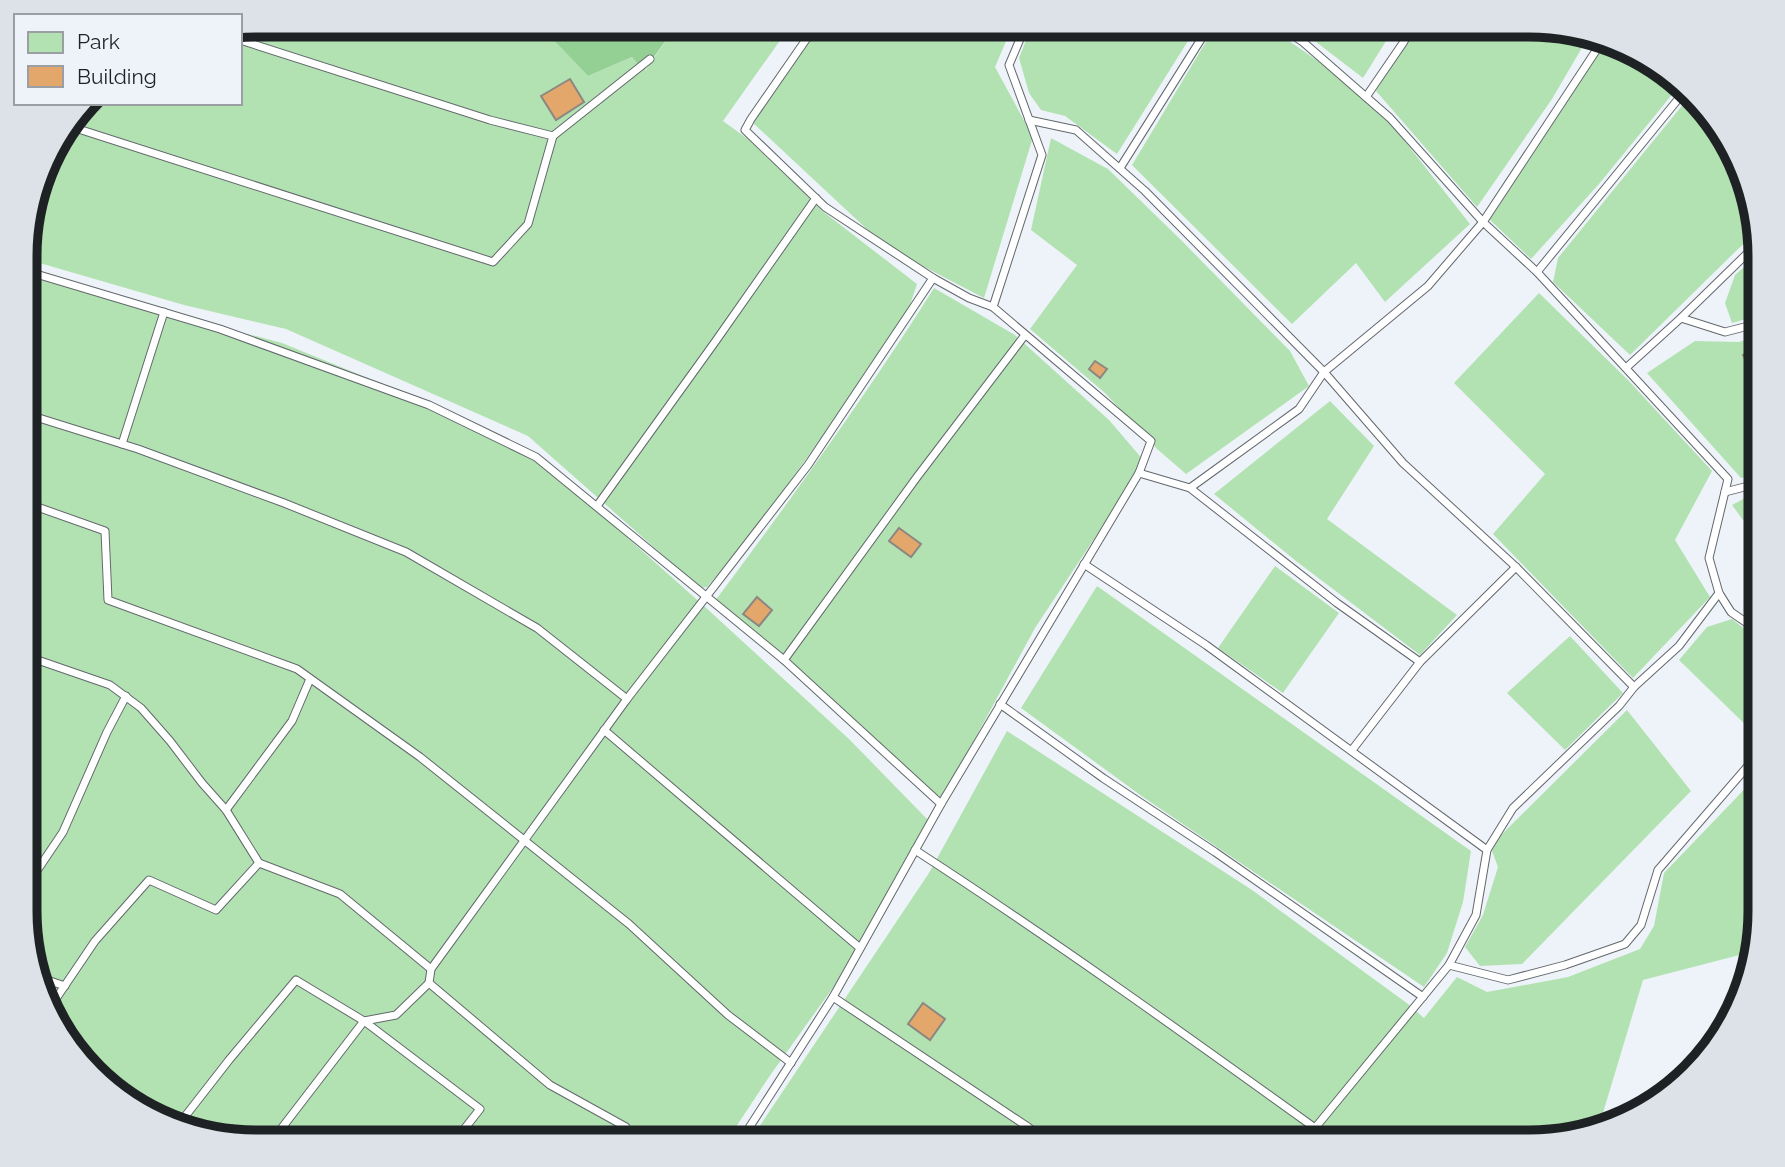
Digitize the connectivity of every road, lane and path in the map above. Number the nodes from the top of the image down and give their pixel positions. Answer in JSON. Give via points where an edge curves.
{"nodes":[{"id":1,"x":807,"y":37,"type":"edge"},
{"id":2,"x":1021,"y":37,"type":"edge"},
{"id":3,"x":1202,"y":37,"type":"edge"},
{"id":4,"x":1296,"y":37,"type":"edge"},
{"id":5,"x":1405,"y":37,"type":"edge"},
{"id":6,"x":242,"y":41,"type":"edge"},
{"id":7,"x":1598,"y":47,"type":"edge"},
{"id":8,"x":650,"y":59,"type":"dead end"},
{"id":9,"x":1366,"y":97,"type":"junction"},
{"id":10,"x":1680,"y":97,"type":"edge"},
{"id":11,"x":1029,"y":120,"type":"junction"},
{"id":12,"x":78,"y":129,"type":"edge"},
{"id":13,"x":553,"y":136,"type":"junction"},
{"id":14,"x":1119,"y":168,"type":"junction"},
{"id":15,"x":816,"y":198,"type":"junction"},
{"id":16,"x":1483,"y":222,"type":"junction"},
{"id":17,"x":1748,"y":253,"type":"edge"},
{"id":18,"x":1537,"y":272,"type":"junction"},
{"id":19,"x":37,"y":274,"type":"edge"},
{"id":20,"x":933,"y":278,"type":"junction"},
{"id":21,"x":993,"y":307,"type":"junction"},
{"id":22,"x":164,"y":312,"type":"junction"},
{"id":23,"x":1681,"y":318,"type":"junction"},
{"id":24,"x":1748,"y":326,"type":"edge"},
{"id":25,"x":1025,"y":335,"type":"junction"},
{"id":26,"x":1627,"y":367,"type":"junction"},
{"id":27,"x":1324,"y":372,"type":"junction"},
{"id":28,"x":37,"y":417,"type":"edge"},
{"id":29,"x":122,"y":444,"type":"junction"},
{"id":30,"x":1139,"y":473,"type":"junction"},
{"id":31,"x":1748,"y":486,"type":"edge"},
{"id":32,"x":1190,"y":488,"type":"junction"},
{"id":33,"x":1725,"y":492,"type":"junction"},
{"id":34,"x":597,"y":506,"type":"junction"},
{"id":35,"x":37,"y":507,"type":"edge"},
{"id":36,"x":1084,"y":564,"type":"junction"},
{"id":37,"x":1516,"y":567,"type":"junction"},
{"id":38,"x":1719,"y":593,"type":"junction"},
{"id":39,"x":707,"y":596,"type":"junction"},
{"id":40,"x":1748,"y":624,"type":"edge"},
{"id":41,"x":37,"y":660,"type":"edge"},
{"id":42,"x":784,"y":660,"type":"junction"},
{"id":43,"x":1420,"y":662,"type":"junction"},
{"id":44,"x":310,"y":679,"type":"junction"},
{"id":45,"x":1634,"y":687,"type":"junction"},
{"id":46,"x":126,"y":696,"type":"junction"},
{"id":47,"x":627,"y":699,"type":"junction"},
{"id":48,"x":1000,"y":704,"type":"junction"},
{"id":49,"x":604,"y":730,"type":"junction"},
{"id":50,"x":1352,"y":750,"type":"junction"},
{"id":51,"x":1748,"y":766,"type":"edge"},
{"id":52,"x":941,"y":804,"type":"junction"},
{"id":53,"x":226,"y":810,"type":"junction"},
{"id":54,"x":524,"y":840,"type":"junction"},
{"id":55,"x":915,"y":850,"type":"junction"},
{"id":56,"x":1487,"y":850,"type":"junction"},
{"id":57,"x":259,"y":863,"type":"junction"},
{"id":58,"x":37,"y":871,"type":"edge"},
{"id":59,"x":860,"y":948,"type":"junction"},
{"id":60,"x":1449,"y":965,"type":"junction"},
{"id":61,"x":431,"y":969,"type":"junction"},
{"id":62,"x":48,"y":980,"type":"edge"},
{"id":63,"x":429,"y":983,"type":"junction"},
{"id":64,"x":65,"y":986,"type":"junction"},
{"id":65,"x":833,"y":997,"type":"junction"},
{"id":66,"x":1423,"y":998,"type":"junction"},
{"id":67,"x":55,"y":1000,"type":"edge"},
{"id":68,"x":364,"y":1021,"type":"junction"},
{"id":69,"x":790,"y":1063,"type":"junction"},
{"id":70,"x":184,"y":1118,"type":"edge"},
{"id":71,"x":626,"y":1126,"type":"dead end"},
{"id":72,"x":1315,"y":1128,"type":"joint"},
{"id":73,"x":281,"y":1130,"type":"edge"},
{"id":74,"x":463,"y":1130,"type":"edge"},
{"id":75,"x":748,"y":1130,"type":"edge"},
{"id":76,"x":1032,"y":1130,"type":"edge"}],
"edges":[{"from":1,"to":15,"type":"lane","via":[[746,130]]},
{"from":2,"to":11,"type":"lane","via":[[1009,65]]},
{"from":3,"to":14,"type":"lane"},
{"from":4,"to":9,"type":"lane"},
{"from":5,"to":9,"type":"lane"},
{"from":6,"to":13,"type":"lane"},
{"from":7,"to":16,"type":"lane"},
{"from":8,"to":13,"type":"lane"},
{"from":9,"to":16,"type":"lane"},
{"from":10,"to":18,"type":"lane"},
{"from":11,"to":14,"type":"lane","via":[[1076,130]]},
{"from":11,"to":21,"type":"lane","via":[[1042,155]]},
{"from":12,"to":13,"type":"lane","via":[[493,262],[528,224]]},
{"from":14,"to":27,"type":"lane"},
{"from":15,"to":20,"type":"lane"},
{"from":15,"to":34,"type":"lane"},
{"from":16,"to":18,"type":"lane"},
{"from":16,"to":27,"type":"lane","via":[[1428,286]]},
{"from":17,"to":23,"type":"lane"},
{"from":18,"to":26,"type":"lane"},
{"from":19,"to":22,"type":"lane"},
{"from":20,"to":21,"type":"lane"},
{"from":20,"to":39,"type":"lane","via":[[808,465]]},
{"from":21,"to":25,"type":"lane"},
{"from":22,"to":29,"type":"lane"},
{"from":22,"to":34,"type":"lane","via":[[429,405],[537,457]]},
{"from":23,"to":24,"type":"lane","via":[[1724,332]]},
{"from":23,"to":26,"type":"lane"},
{"from":25,"to":30,"type":"lane","via":[[1151,441]]},
{"from":25,"to":42,"type":"lane"},
{"from":26,"to":33,"type":"lane","via":[[1728,479]]},
{"from":27,"to":32,"type":"lane","via":[[1299,409]]},
{"from":27,"to":37,"type":"lane","via":[[1403,463]]},
{"from":28,"to":29,"type":"lane"},
{"from":29,"to":47,"type":"lane","via":[[406,552],[537,628]]},
{"from":30,"to":32,"type":"lane"},
{"from":30,"to":36,"type":"lane"},
{"from":31,"to":33,"type":"lane"},
{"from":32,"to":43,"type":"lane"},
{"from":33,"to":38,"type":"lane","via":[[1709,558]]},
{"from":34,"to":39,"type":"lane"},
{"from":35,"to":44,"type":"lane","via":[[106,531],[108,600],[297,670]]},
{"from":36,"to":48,"type":"lane"},
{"from":36,"to":50,"type":"lane"},
{"from":37,"to":43,"type":"lane"},
{"from":37,"to":45,"type":"lane"},
{"from":38,"to":40,"type":"lane","via":[[1731,612]]},
{"from":38,"to":45,"type":"lane","via":[[1679,646]]},
{"from":39,"to":42,"type":"lane"},
{"from":39,"to":47,"type":"lane"},
{"from":41,"to":46,"type":"lane","via":[[110,685]]},
{"from":42,"to":52,"type":"lane"},
{"from":43,"to":50,"type":"lane"},
{"from":44,"to":53,"type":"lane","via":[[292,721]]},
{"from":44,"to":54,"type":"lane","via":[[420,757]]},
{"from":45,"to":56,"type":"lane","via":[[1513,808]]},
{"from":46,"to":53,"type":"lane"},
{"from":46,"to":58,"type":"lane","via":[[63,832]]},
{"from":47,"to":49,"type":"lane"},
{"from":48,"to":52,"type":"lane"},
{"from":48,"to":66,"type":"lane"},
{"from":49,"to":54,"type":"lane"},
{"from":49,"to":59,"type":"lane"},
{"from":50,"to":56,"type":"lane"},
{"from":51,"to":60,"type":"lane","via":[[1658,870],[1642,925],[1625,944],[1508,980]]},
{"from":52,"to":55,"type":"lane"},
{"from":53,"to":57,"type":"lane"},
{"from":54,"to":61,"type":"lane"},
{"from":54,"to":69,"type":"lane"},
{"from":55,"to":59,"type":"lane"},
{"from":55,"to":72,"type":"lane"},
{"from":56,"to":60,"type":"lane","via":[[1476,915]]},
{"from":57,"to":61,"type":"lane","via":[[340,894]]},
{"from":57,"to":64,"type":"lane","via":[[216,910],[149,880],[95,941]]},
{"from":59,"to":65,"type":"lane"},
{"from":60,"to":66,"type":"lane"},
{"from":61,"to":63,"type":"lane"},
{"from":62,"to":64,"type":"lane"},
{"from":63,"to":68,"type":"lane","via":[[396,1016]]},
{"from":63,"to":71,"type":"lane","via":[[550,1085]]},
{"from":64,"to":67,"type":"lane"},
{"from":65,"to":69,"type":"lane"},
{"from":65,"to":76,"type":"lane"},
{"from":66,"to":72,"type":"lane"},
{"from":68,"to":70,"type":"lane","via":[[296,980]]},
{"from":68,"to":73,"type":"lane"},
{"from":68,"to":74,"type":"lane","via":[[480,1109]]},
{"from":69,"to":75,"type":"lane"}]}
